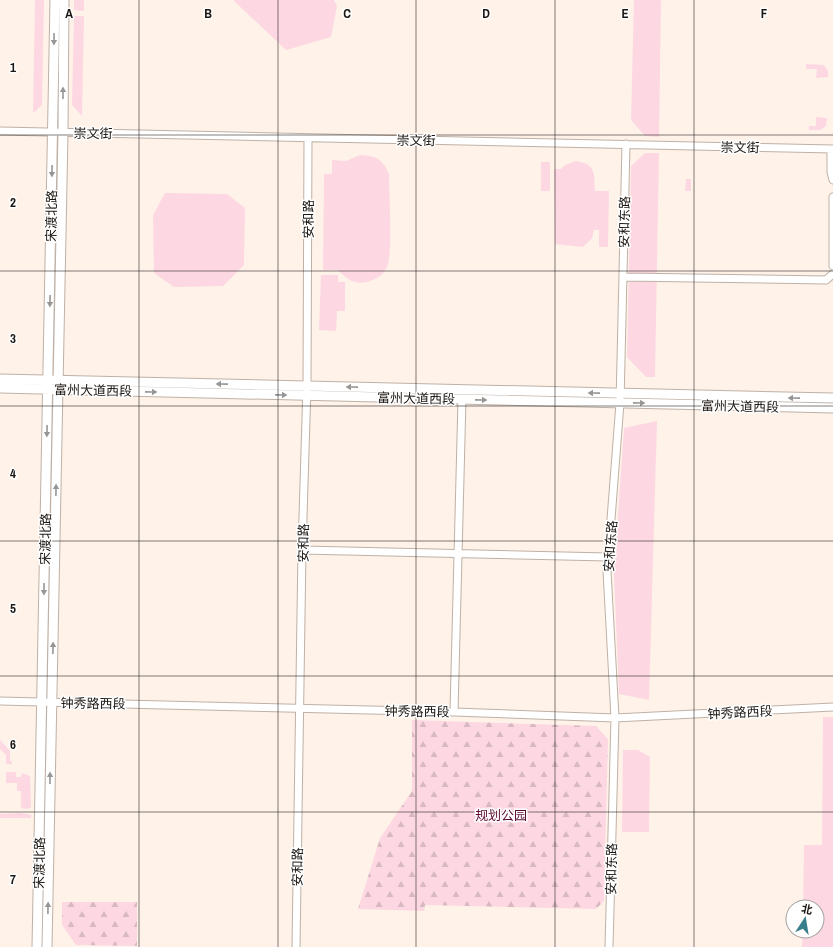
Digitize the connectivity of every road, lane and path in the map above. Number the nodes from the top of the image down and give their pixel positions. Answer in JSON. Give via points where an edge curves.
{"nodes":[{"id":1,"x":55,"y":0,"type":"edge"},
{"id":2,"x":64,"y":0,"type":"edge"},
{"id":3,"x":0,"y":131,"type":"edge"},
{"id":4,"x":53,"y":132,"type":"junction"},
{"id":5,"x":63,"y":132,"type":"junction"},
{"id":6,"x":308,"y":138,"type":"junction"},
{"id":7,"x":626,"y":144,"type":"junction"},
{"id":8,"x":832,"y":149,"type":"edge"},
{"id":9,"x":833,"y":180,"type":"edge"},
{"id":10,"x":833,"y":197,"type":"edge"},
{"id":11,"x":833,"y":266,"type":"edge"},
{"id":12,"x":833,"y":274,"type":"edge"},
{"id":13,"x":623,"y":277,"type":"junction"},
{"id":14,"x":0,"y":379,"type":"edge"},
{"id":15,"x":48,"y":385,"type":"junction"},
{"id":16,"x":58,"y":385,"type":"junction"},
{"id":17,"x":0,"y":388,"type":"edge"},
{"id":18,"x":307,"y":391,"type":"junction"},
{"id":19,"x":620,"y":398,"type":"junction"},
{"id":20,"x":833,"y":398,"type":"edge"},
{"id":21,"x":462,"y":399,"type":"junction"},
{"id":22,"x":833,"y":408,"type":"edge"},
{"id":23,"x":302,"y":550,"type":"junction"},
{"id":24,"x":458,"y":554,"type":"junction"},
{"id":25,"x":608,"y":557,"type":"junction"},
{"id":26,"x":0,"y":701,"type":"edge"},
{"id":27,"x":42,"y":702,"type":"junction"},
{"id":28,"x":52,"y":702,"type":"junction"},
{"id":29,"x":833,"y":707,"type":"edge"},
{"id":30,"x":301,"y":708,"type":"junction"},
{"id":31,"x":454,"y":712,"type":"junction"},
{"id":32,"x":615,"y":718,"type":"junction"},
{"id":33,"x":37,"y":947,"type":"edge"},
{"id":34,"x":47,"y":947,"type":"edge"},
{"id":35,"x":296,"y":947,"type":"edge"},
{"id":36,"x":609,"y":947,"type":"edge"}],
"edges":[{"from":1,"to":4,"type":"main road","name":"宋渡北路","one_way":true},
{"from":5,"to":2,"type":"main road","name":"宋渡北路","one_way":true},
{"from":3,"to":4,"type":"street","name":"崇文街"},
{"from":4,"to":5,"type":"street","name":"崇文街"},
{"from":4,"to":15,"type":"main road","name":"宋渡北路","one_way":true},
{"from":5,"to":6,"type":"street","name":"崇文街"},
{"from":5,"to":16,"type":"main road","name":"宋渡北路"},
{"from":6,"to":7,"type":"street","name":"崇文街"},
{"from":6,"to":18,"type":"street","name":"安和路"},
{"from":7,"to":8,"type":"street","name":"崇文街"},
{"from":7,"to":13,"type":"street","name":"安和东路"},
{"from":8,"to":9,"type":"street"},
{"from":10,"to":11,"type":"street"},
{"from":12,"to":13,"type":"street","via":[[826,280]]},
{"from":13,"to":19,"type":"street","name":"安和东路"},
{"from":14,"to":15,"type":"main road","name":"富州大道西段"},
{"from":15,"to":16,"type":"main road","name":"富州大道西段"},
{"from":15,"to":17,"type":"main road","name":"富州大道西段"},
{"from":15,"to":27,"type":"main road","name":"宋渡北路","one_way":true},
{"from":16,"to":18,"type":"main road","name":"富州大道西段"},
{"from":28,"to":16,"type":"main road","name":"宋渡北路","one_way":true},
{"from":19,"to":18,"type":"main road","name":"富州大道西段","one_way":true},
{"from":18,"to":21,"type":"main road","name":"富州大道西段"},
{"from":18,"to":23,"type":"street","name":"安和路"},
{"from":20,"to":19,"type":"main road","name":"富州大道西段","one_way":true},
{"from":21,"to":19,"type":"main road","name":"富州大道西段","one_way":true},
{"from":19,"to":22,"type":"main road","name":"富州大道西段","one_way":true},
{"from":19,"to":25,"type":"street","name":"安和东路"},
{"from":21,"to":24,"type":"street"},
{"from":23,"to":24,"type":"street"},
{"from":23,"to":30,"type":"street","name":"安和路"},
{"from":24,"to":25,"type":"street"},
{"from":24,"to":31,"type":"street"},
{"from":25,"to":32,"type":"street","name":"安和东路"},
{"from":26,"to":27,"type":"street","name":"钟秀路西段"},
{"from":27,"to":28,"type":"street","name":"钟秀路西段"},
{"from":27,"to":33,"type":"main road","name":"宋渡北路"},
{"from":28,"to":30,"type":"street","name":"钟秀路西段"},
{"from":34,"to":28,"type":"main road","name":"宋渡北路","one_way":true},
{"from":29,"to":32,"type":"street","name":"钟秀路西段"},
{"from":30,"to":31,"type":"street","name":"钟秀路西段"},
{"from":30,"to":35,"type":"street","name":"安和路"},
{"from":31,"to":32,"type":"street","name":"钟秀路西段"},
{"from":32,"to":36,"type":"street","name":"安和东路"}]}
